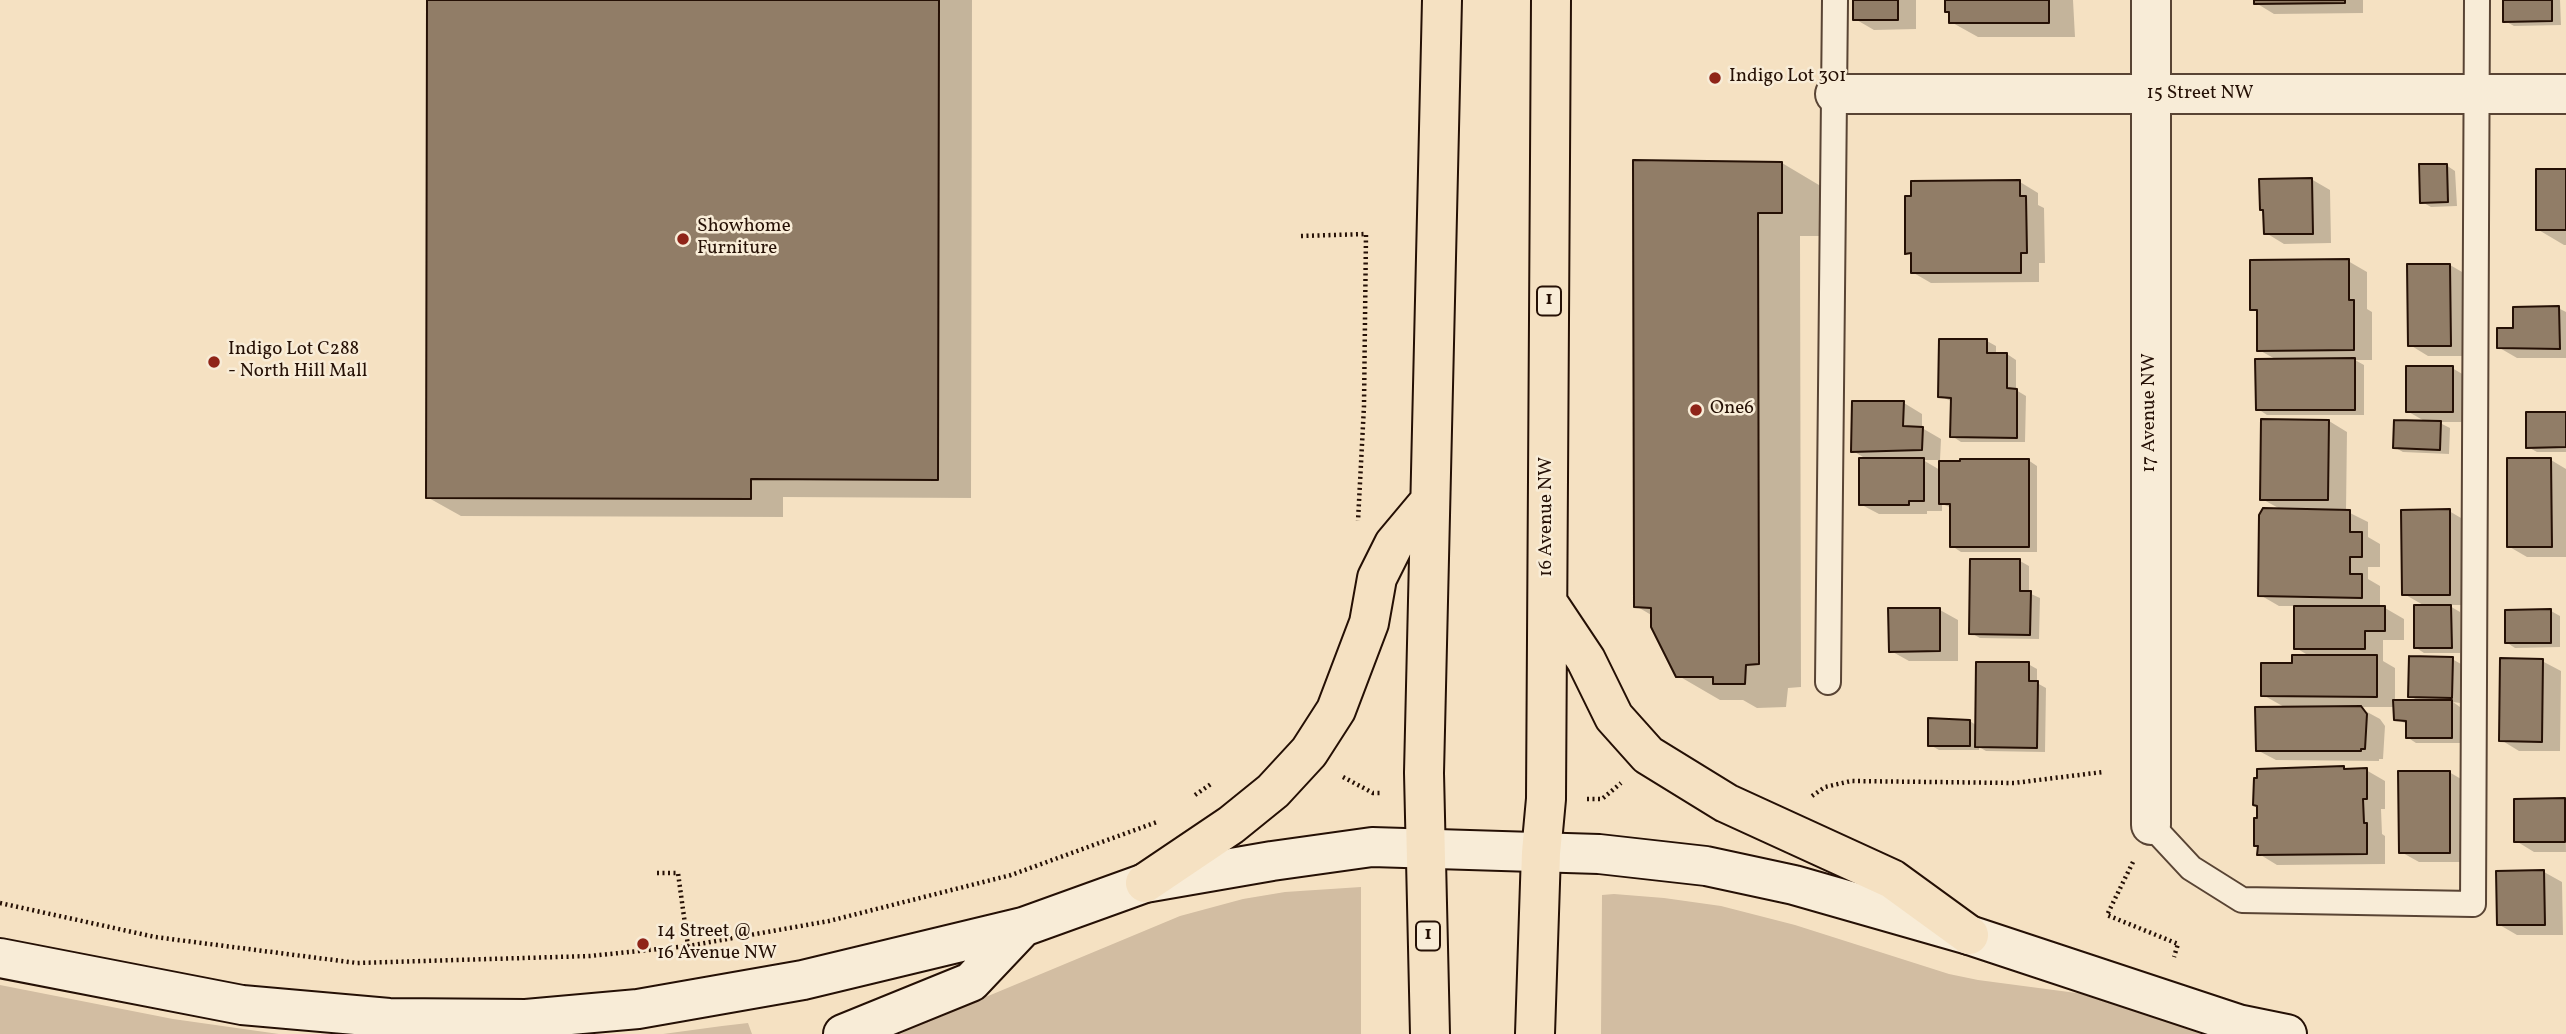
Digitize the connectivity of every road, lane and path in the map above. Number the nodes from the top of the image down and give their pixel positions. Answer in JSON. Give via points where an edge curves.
{"nodes":[{"id":1,"x":1442,"y":0,"type":"edge"},
{"id":2,"x":1550,"y":0,"type":"edge"},
{"id":3,"x":1835,"y":0,"type":"edge"},
{"id":4,"x":2151,"y":0,"type":"edge"},
{"id":5,"x":2477,"y":0,"type":"edge"},
{"id":6,"x":1835,"y":94,"type":"junction"},
{"id":7,"x":2477,"y":94,"type":"junction"},
{"id":8,"x":2566,"y":94,"type":"edge"},
{"id":9,"x":2152,"y":95,"type":"junction"},
{"id":10,"x":1301,"y":236,"type":"dead end"},
{"id":11,"x":1430,"y":500,"type":"junction"},
{"id":12,"x":1358,"y":522,"type":"dead end"},
{"id":13,"x":1548,"y":603,"type":"junction"},
{"id":14,"x":1828,"y":682,"type":"dead end"},
{"id":15,"x":2103,"y":772,"type":"dead end"},
{"id":16,"x":1338,"y":774,"type":"dead end"},
{"id":17,"x":1212,"y":783,"type":"dead end"},
{"id":18,"x":1373,"y":793,"type":"dead end"},
{"id":19,"x":1190,"y":799,"type":"dead end"},
{"id":20,"x":1586,"y":799,"type":"dead end"},
{"id":21,"x":1602,"y":799,"type":"dead end"},
{"id":22,"x":1808,"y":799,"type":"dead end"},
{"id":23,"x":1167,"y":815,"type":"dead end"},
{"id":24,"x":2151,"y":825,"type":"joint"},
{"id":25,"x":1425,"y":849,"type":"junction"},
{"id":26,"x":1541,"y":853,"type":"junction"},
{"id":27,"x":657,"y":873,"type":"dead end"},
{"id":28,"x":2126,"y":875,"type":"dead end"},
{"id":29,"x":1145,"y":883,"type":"junction"},
{"id":30,"x":0,"y":903,"type":"edge"},
{"id":31,"x":1023,"y":927,"type":"junction"},
{"id":32,"x":1969,"y":935,"type":"junction"},
{"id":33,"x":688,"y":946,"type":"junction"},
{"id":34,"x":2174,"y":957,"type":"dead end"},
{"id":35,"x":0,"y":958,"type":"edge"},
{"id":36,"x":1430,"y":1028,"type":"edge"},
{"id":37,"x":1535,"y":1028,"type":"edge"},
{"id":38,"x":844,"y":1034,"type":"edge"},
{"id":39,"x":2287,"y":1034,"type":"edge"}],
"edges":[{"from":1,"to":11,"type":"highway","number":"1"},
{"from":2,"to":13,"type":"highway","name":"16 Avenue NW","number":"1"},
{"from":3,"to":6,"type":"lane"},
{"from":4,"to":9,"type":"main road","name":"17 Avenue NW"},
{"from":5,"to":7,"type":"lane"},
{"from":6,"to":9,"type":"main road","name":"15 Street NW"},
{"from":6,"to":14,"type":"lane"},
{"from":7,"to":8,"type":"main road","name":"15 Street NW"},
{"from":7,"to":9,"type":"main road","name":"15 Street NW"},
{"from":7,"to":24,"type":"lane","via":[[2473,904],[2242,900],[2191,868]]},
{"from":9,"to":24,"type":"main road","name":"17 Avenue NW"},
{"from":10,"to":12,"type":"path","via":[[1366,234]]},
{"from":11,"to":25,"type":"highway","number":"1"},
{"from":11,"to":29,"type":"highway","via":[[1394,544],[1377,578],[1369,623],[1336,710],[1309,752],[1273,791],[1231,825]]},
{"from":13,"to":26,"type":"highway","name":"16 Avenue NW","number":"1"},
{"from":13,"to":32,"type":"highway","via":[[1586,660],[1614,717],[1648,755],[1726,803],[1892,879]]},
{"from":15,"to":22,"type":"path","via":[[2014,783],[1851,781],[1825,787]]},
{"from":16,"to":18,"type":"path"},
{"from":17,"to":19,"type":"path"},
{"from":20,"to":21,"type":"path"},
{"from":23,"to":33,"type":"path","via":[[1011,875],[828,921]]},
{"from":25,"to":26,"type":"main road"},
{"from":25,"to":29,"type":"main road","via":[[1372,847]]},
{"from":25,"to":36,"type":"highway","number":"1"},
{"from":26,"to":32,"type":"main road","via":[[1599,854],[1706,866],[1794,885]]},
{"from":26,"to":37,"type":"highway","name":"16 Avenue NW","number":"1"},
{"from":27,"to":33,"type":"path","via":[[678,873]]},
{"from":28,"to":34,"type":"path","via":[[2107,915],[2178,944]]},
{"from":29,"to":31,"type":"main road"},
{"from":30,"to":33,"type":"path","via":[[155,937],[357,963],[590,956]]},
{"from":31,"to":35,"type":"main road","via":[[803,980],[638,1009],[526,1019],[389,1018],[242,1005]]},
{"from":31,"to":38,"type":"main road","via":[[971,982]]},
{"from":32,"to":39,"type":"main road","via":[[2238,1024]]}]}
